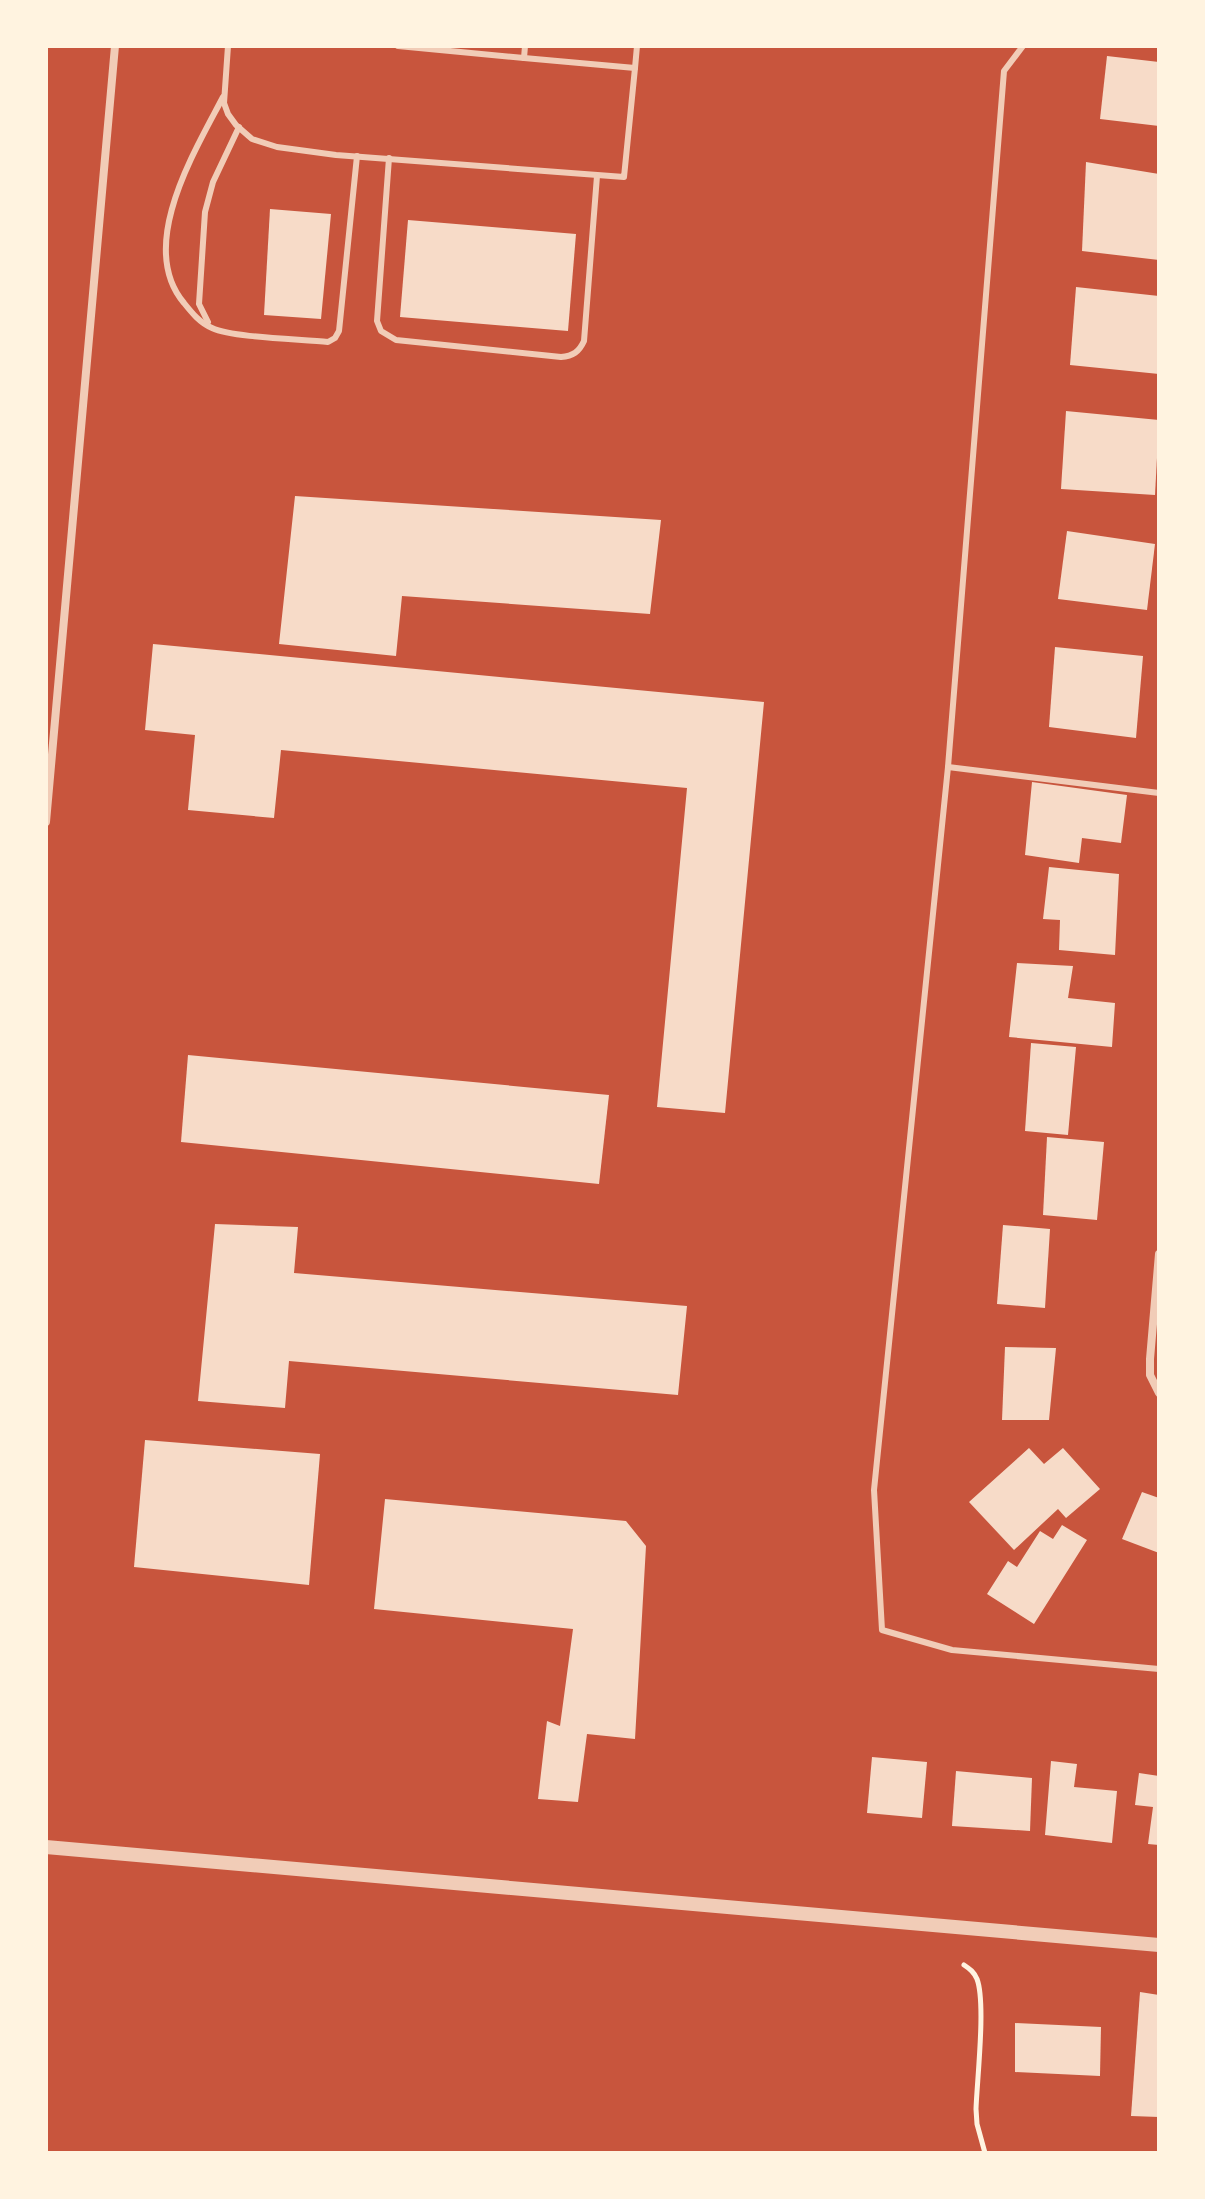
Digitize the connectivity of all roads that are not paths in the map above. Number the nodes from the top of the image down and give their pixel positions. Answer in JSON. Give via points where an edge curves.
{"nodes":[{"id":1,"x":115,"y":46,"type":"edge"},
{"id":2,"x":228,"y":46,"type":"edge"},
{"id":3,"x":398,"y":46,"type":"edge"},
{"id":4,"x":525,"y":46,"type":"edge"},
{"id":5,"x":637,"y":46,"type":"edge"},
{"id":6,"x":1023,"y":46,"type":"edge"},
{"id":7,"x":524,"y":58,"type":"junction"},
{"id":8,"x":635,"y":68,"type":"junction"},
{"id":9,"x":225,"y":94,"type":"junction"},
{"id":10,"x":239,"y":127,"type":"junction"},
{"id":11,"x":357,"y":156,"type":"junction"},
{"id":12,"x":389,"y":158,"type":"junction"},
{"id":13,"x":597,"y":176,"type":"junction"},
{"id":14,"x":211,"y":328,"type":"junction"},
{"id":15,"x":948,"y":767,"type":"junction"},
{"id":16,"x":1159,"y":793,"type":"edge"},
{"id":17,"x":46,"y":822,"type":"edge"},
{"id":18,"x":1159,"y":1254,"type":"edge"},
{"id":19,"x":1159,"y":1393,"type":"edge"},
{"id":20,"x":1159,"y":1669,"type":"edge"},
{"id":21,"x":46,"y":1847,"type":"edge"},
{"id":22,"x":1159,"y":1945,"type":"edge"}],
"edges":[{"from":1,"to":17,"type":"street"},
{"from":2,"to":9,"type":"lane"},
{"from":3,"to":7,"type":"lane"},
{"from":4,"to":7,"type":"lane"},
{"from":5,"to":8,"type":"lane"},
{"from":6,"to":15,"type":"lane","via":[[1004,71]]},
{"from":7,"to":8,"type":"lane"},
{"from":8,"to":13,"type":"lane","via":[[624,177]]},
{"from":9,"to":10,"type":"lane","via":[[228,114]]},
{"from":9,"to":14,"type":"lane","via":[[175,197],[167,258],[179,297]]},
{"from":10,"to":11,"type":"lane","via":[[252,139],[277,147]]},
{"from":10,"to":14,"type":"lane","via":[[205,212],[199,304]]},
{"from":11,"to":12,"type":"lane"},
{"from":11,"to":14,"type":"lane","via":[[335,338],[328,342]]},
{"from":12,"to":13,"type":"lane"},
{"from":12,"to":13,"type":"lane","via":[[377,321],[381,331],[396,340],[561,357],[572,356],[584,341]]},
{"from":15,"to":16,"type":"lane"},
{"from":15,"to":20,"type":"lane","via":[[874,1490],[882,1630],[952,1650]]},
{"from":18,"to":19,"type":"street","via":[[1150,1359],[1150,1375]]},
{"from":21,"to":22,"type":"street"}]}
